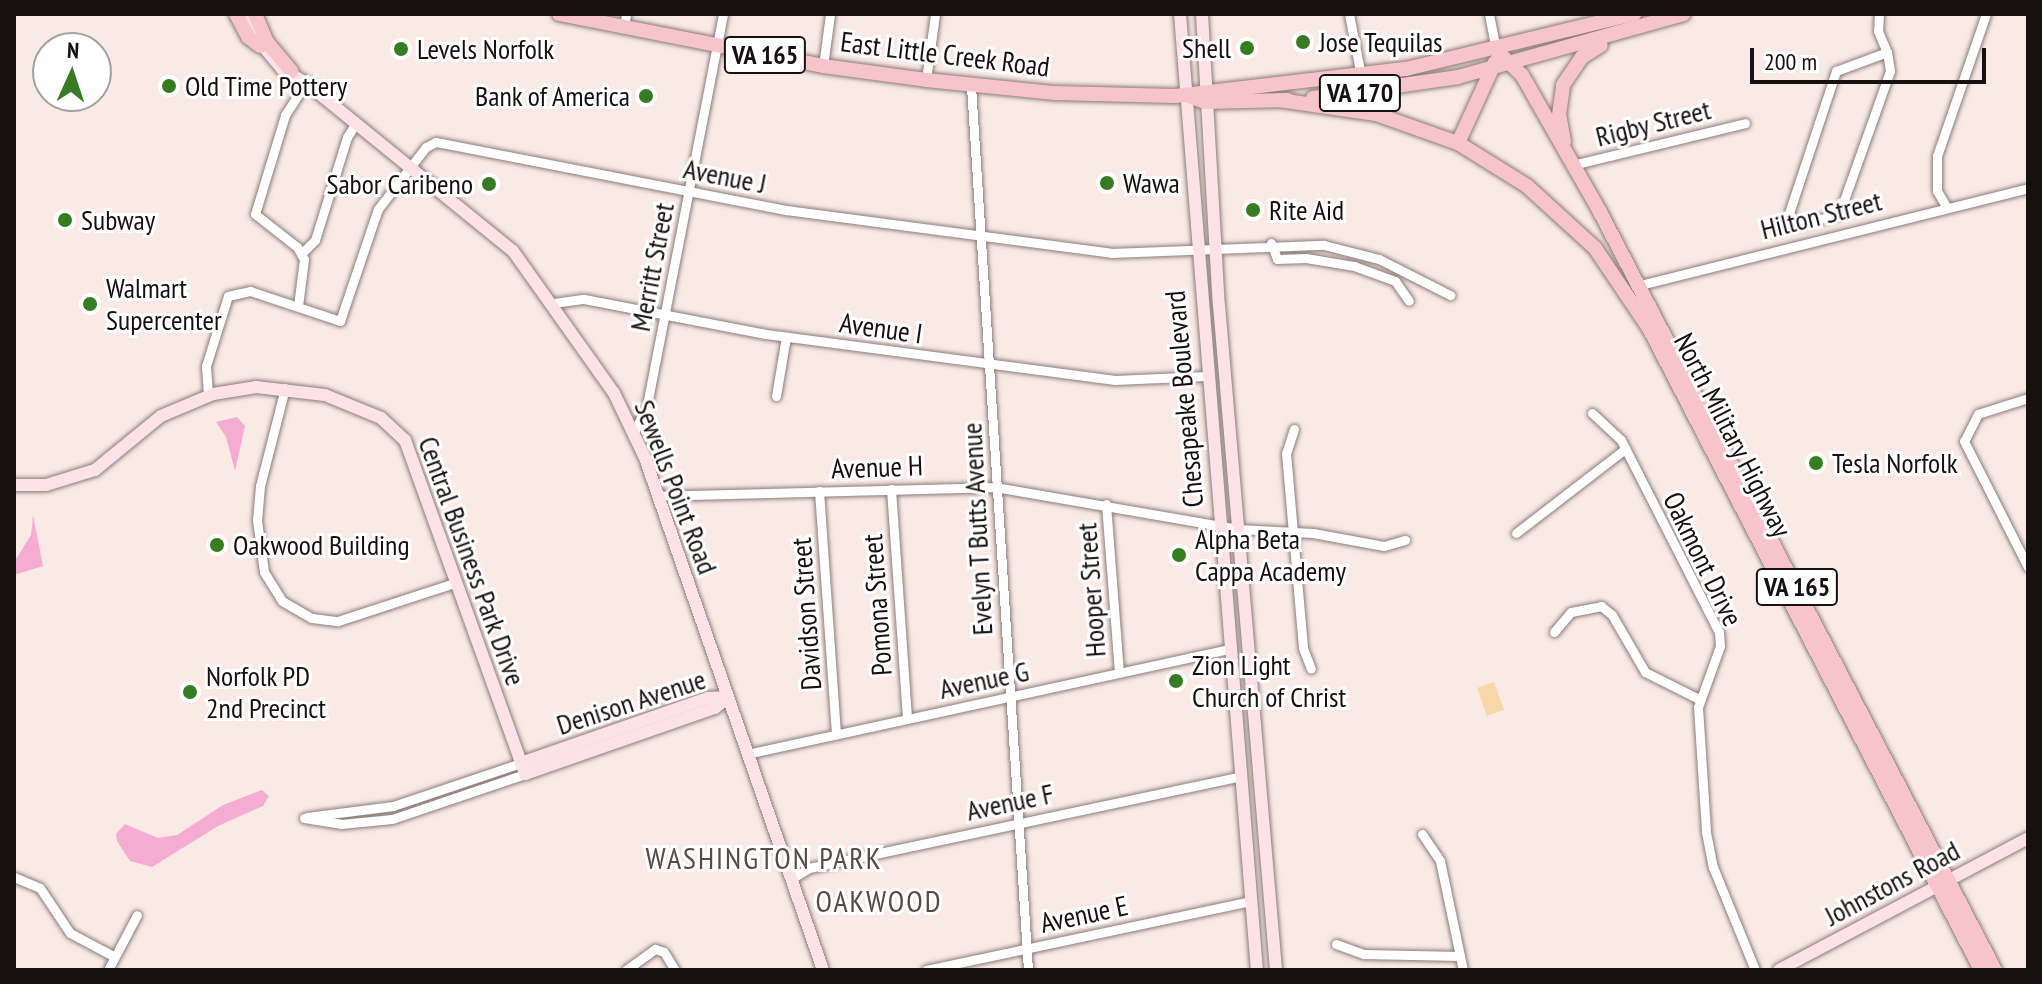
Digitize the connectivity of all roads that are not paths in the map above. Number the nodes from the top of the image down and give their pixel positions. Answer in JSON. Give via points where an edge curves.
{"nodes":[{"id":1,"x":236,"y":14,"type":"edge"},
{"id":2,"x":245,"y":14,"type":"edge"},
{"id":3,"x":255,"y":14,"type":"edge"},
{"id":4,"x":559,"y":14,"type":"edge"},
{"id":5,"x":723,"y":14,"type":"edge"},
{"id":6,"x":830,"y":14,"type":"edge"},
{"id":7,"x":935,"y":14,"type":"edge"},
{"id":8,"x":1180,"y":14,"type":"edge"},
{"id":9,"x":1202,"y":14,"type":"edge"},
{"id":10,"x":1349,"y":14,"type":"edge"},
{"id":11,"x":1489,"y":14,"type":"edge"},
{"id":12,"x":1683,"y":14,"type":"edge"},
{"id":13,"x":1879,"y":14,"type":"edge"},
{"id":14,"x":1986,"y":14,"type":"edge"},
{"id":15,"x":1634,"y":17,"type":"edge"},
{"id":16,"x":625,"y":21,"type":"edge"},
{"id":17,"x":260,"y":46,"type":"junction"},
{"id":18,"x":718,"y":46,"type":"junction"},
{"id":19,"x":1496,"y":50,"type":"junction"},
{"id":20,"x":1887,"y":52,"type":"junction"},
{"id":21,"x":1513,"y":64,"type":"junction"},
{"id":22,"x":823,"y":66,"type":"junction"},
{"id":23,"x":1495,"y":68,"type":"junction"},
{"id":24,"x":291,"y":71,"type":"junction"},
{"id":25,"x":1361,"y":76,"type":"junction"},
{"id":26,"x":926,"y":80,"type":"junction"},
{"id":27,"x":306,"y":83,"type":"junction"},
{"id":28,"x":971,"y":86,"type":"junction"},
{"id":29,"x":1185,"y":95,"type":"junction"},
{"id":30,"x":1205,"y":96,"type":"junction"},
{"id":31,"x":1279,"y":100,"type":"junction"},
{"id":32,"x":1472,"y":114,"type":"junction"},
{"id":33,"x":356,"y":123,"type":"junction"},
{"id":34,"x":1745,"y":123,"type":"dead end"},
{"id":35,"x":1458,"y":143,"type":"junction"},
{"id":36,"x":1496,"y":164,"type":"junction"},
{"id":37,"x":1572,"y":165,"type":"junction"},
{"id":38,"x":411,"y":167,"type":"junction"},
{"id":39,"x":2028,"y":188,"type":"edge"},
{"id":40,"x":690,"y":191,"type":"junction"},
{"id":41,"x":1947,"y":208,"type":"junction"},
{"id":42,"x":981,"y":236,"type":"junction"},
{"id":43,"x":1271,"y":243,"type":"junction"},
{"id":44,"x":1215,"y":246,"type":"junction"},
{"id":45,"x":1196,"y":248,"type":"junction"},
{"id":46,"x":301,"y":254,"type":"junction"},
{"id":47,"x":1632,"y":287,"type":"junction"},
{"id":48,"x":1450,"y":295,"type":"dead end"},
{"id":49,"x":1409,"y":301,"type":"dead end"},
{"id":50,"x":554,"y":303,"type":"junction"},
{"id":51,"x":298,"y":306,"type":"junction"},
{"id":52,"x":665,"y":315,"type":"junction"},
{"id":53,"x":786,"y":337,"type":"junction"},
{"id":54,"x":989,"y":364,"type":"junction"},
{"id":55,"x":1206,"y":376,"type":"junction"},
{"id":56,"x":285,"y":388,"type":"junction"},
{"id":57,"x":208,"y":395,"type":"junction"},
{"id":58,"x":776,"y":396,"type":"dead end"},
{"id":59,"x":2028,"y":398,"type":"edge"},
{"id":60,"x":1592,"y":413,"type":"dead end"},
{"id":61,"x":1294,"y":429,"type":"dead end"},
{"id":62,"x":634,"y":432,"type":"junction"},
{"id":63,"x":1625,"y":449,"type":"junction"},
{"id":64,"x":14,"y":483,"type":"edge"},
{"id":65,"x":995,"y":487,"type":"junction"},
{"id":66,"x":891,"y":489,"type":"junction"},
{"id":67,"x":819,"y":491,"type":"junction"},
{"id":68,"x":657,"y":496,"type":"junction"},
{"id":69,"x":1106,"y":504,"type":"junction"},
{"id":70,"x":1219,"y":525,"type":"junction"},
{"id":71,"x":1238,"y":529,"type":"junction"},
{"id":72,"x":1292,"y":531,"type":"junction"},
{"id":73,"x":1516,"y":533,"type":"dead end"},
{"id":74,"x":1405,"y":540,"type":"dead end"},
{"id":75,"x":2028,"y":567,"type":"edge"},
{"id":76,"x":457,"y":582,"type":"junction"},
{"id":77,"x":1554,"y":632,"type":"dead end"},
{"id":78,"x":1230,"y":649,"type":"junction"},
{"id":79,"x":1311,"y":669,"type":"dead end"},
{"id":80,"x":1119,"y":673,"type":"junction"},
{"id":81,"x":728,"y":697,"type":"junction"},
{"id":82,"x":1009,"y":697,"type":"junction"},
{"id":83,"x":1699,"y":699,"type":"junction"},
{"id":84,"x":907,"y":718,"type":"junction"},
{"id":85,"x":836,"y":734,"type":"junction"},
{"id":86,"x":747,"y":754,"type":"junction"},
{"id":87,"x":523,"y":768,"type":"junction"},
{"id":88,"x":1241,"y":776,"type":"junction"},
{"id":89,"x":1018,"y":823,"type":"junction"},
{"id":90,"x":1422,"y":834,"type":"dead end"},
{"id":91,"x":2028,"y":838,"type":"edge"},
{"id":92,"x":14,"y":877,"type":"edge"},
{"id":93,"x":791,"y":879,"type":"junction"},
{"id":94,"x":1943,"y":884,"type":"junction"},
{"id":95,"x":1252,"y":901,"type":"junction"},
{"id":96,"x":137,"y":915,"type":"dead end"},
{"id":97,"x":1336,"y":944,"type":"dead end"},
{"id":98,"x":1027,"y":949,"type":"junction"},
{"id":99,"x":113,"y":956,"type":"junction"},
{"id":100,"x":1460,"y":956,"type":"junction"},
{"id":101,"x":108,"y":970,"type":"edge"},
{"id":102,"x":626,"y":970,"type":"edge"},
{"id":103,"x":675,"y":970,"type":"edge"},
{"id":104,"x":823,"y":970,"type":"edge"},
{"id":105,"x":926,"y":970,"type":"edge"},
{"id":106,"x":1028,"y":970,"type":"edge"},
{"id":107,"x":1257,"y":970,"type":"edge"},
{"id":108,"x":1276,"y":970,"type":"edge"},
{"id":109,"x":1463,"y":970,"type":"edge"},
{"id":110,"x":1755,"y":970,"type":"edge"},
{"id":111,"x":1779,"y":970,"type":"edge"},
{"id":112,"x":1981,"y":970,"type":"edge"},
{"id":113,"x":1995,"y":970,"type":"edge"}],
"edges":[{"from":1,"to":17,"type":"main road","via":[[248,37]]},
{"from":2,"to":17,"type":"main road","name":"Sewells Point Road"},
{"from":3,"to":24,"type":"main road","via":[[267,42]]},
{"from":4,"to":16,"type":"main road","name":"East Little Creek Road","number":"VA 165"},
{"from":5,"to":18,"type":"street","name":"Merritt Street"},
{"from":6,"to":22,"type":"street"},
{"from":7,"to":26,"type":"street"},
{"from":8,"to":29,"type":"main road","name":"Chesapeake Boulevard"},
{"from":9,"to":30,"type":"main road","name":"Chesapeake Boulevard"},
{"from":10,"to":25,"type":"street"},
{"from":11,"to":19,"type":"street"},
{"from":12,"to":15,"type":"main road","name":"East Little Creek Road","number":"VA 170"},
{"from":13,"to":20,"type":"street","via":[[1878,31]]},
{"from":14,"to":41,"type":"street","via":[[1937,156],[1937,191]]},
{"from":15,"to":19,"type":"main road","name":"East Little Creek Road","number":"VA 170"},
{"from":15,"to":21,"type":"main road","name":"East Little Creek Road","number":"VA 170"},
{"from":15,"to":37,"type":"main road","via":[[1590,50],[1563,85],[1559,115]]},
{"from":16,"to":18,"type":"main road","name":"East Little Creek Road","number":"VA 165"},
{"from":17,"to":24,"type":"main road","name":"Sewells Point Road","via":[[282,69]]},
{"from":18,"to":22,"type":"main road","name":"East Little Creek Road","number":"VA 165"},
{"from":18,"to":40,"type":"street","name":"Merritt Street"},
{"from":19,"to":21,"type":"main road","name":"North Military Highway","number":"VA 165"},
{"from":19,"to":23,"type":"main road"},
{"from":19,"to":25,"type":"main road","name":"East Little Creek Road","number":"VA 165"},
{"from":20,"to":20,"type":"street","via":[[1890,71],[1839,214],[1797,225],[1789,213],[1836,71]]},
{"from":21,"to":23,"type":"main road","name":"East Little Creek Road","number":"VA 170"},
{"from":21,"to":37,"type":"main road","name":"North Military Highway","number":"VA 165"},
{"from":22,"to":26,"type":"main road","name":"East Little Creek Road","number":"VA 165"},
{"from":23,"to":31,"type":"main road","name":"East Little Creek Road","number":"VA 170","via":[[1404,87]]},
{"from":23,"to":32,"type":"main road"},
{"from":24,"to":27,"type":"main road","name":"Sewells Point Road"},
{"from":25,"to":30,"type":"main road","name":"East Little Creek Road","number":"VA 165"},
{"from":26,"to":28,"type":"main road","name":"East Little Creek Road","number":"VA 165"},
{"from":27,"to":33,"type":"main road","name":"Sewells Point Road"},
{"from":27,"to":46,"type":"street","via":[[285,115],[255,214]]},
{"from":28,"to":29,"type":"main road","name":"East Little Creek Road","number":"VA 165"},
{"from":28,"to":42,"type":"street","name":"Evelyn T Butts Avenue"},
{"from":29,"to":30,"type":"main road","name":"East Little Creek Road","number":"VA 165"},
{"from":29,"to":45,"type":"main road","name":"Chesapeake Boulevard"},
{"from":30,"to":31,"type":"main road","name":"East Little Creek Road","number":"VA 165"},
{"from":30,"to":44,"type":"main road","name":"Chesapeake Boulevard"},
{"from":31,"to":35,"type":"main road","name":"North Military Highway","number":"VA 165","via":[[1376,114]]},
{"from":32,"to":35,"type":"main road"},
{"from":32,"to":36,"type":"main road","via":[[1474,141]]},
{"from":33,"to":38,"type":"main road","name":"Sewells Point Road"},
{"from":33,"to":46,"type":"street","via":[[315,240]]},
{"from":34,"to":37,"type":"street","name":"Rigby Street"},
{"from":35,"to":36,"type":"main road","name":"North Military Highway","number":"VA 165"},
{"from":36,"to":47,"type":"main road","name":"North Military Highway","number":"VA 165","via":[[1571,223]]},
{"from":37,"to":47,"type":"main road","name":"North Military Highway","number":"VA 165"},
{"from":38,"to":40,"type":"street","name":"Avenue J","via":[[426,147],[442,142]]},
{"from":38,"to":50,"type":"main road","name":"Sewells Point Road","via":[[513,251]]},
{"from":38,"to":51,"type":"street","name":"Avenue J","via":[[378,209],[340,321]]},
{"from":39,"to":41,"type":"street","name":"Hilton Street"},
{"from":40,"to":42,"type":"street","name":"Avenue J","via":[[786,210]]},
{"from":40,"to":52,"type":"street","name":"Merritt Street"},
{"from":41,"to":47,"type":"street","name":"Hilton Street"},
{"from":42,"to":45,"type":"street","name":"Avenue J","via":[[1111,253]]},
{"from":42,"to":54,"type":"street","name":"Evelyn T Butts Avenue"},
{"from":43,"to":44,"type":"street","name":"Avenue J"},
{"from":43,"to":48,"type":"street","name":"Avenue J","via":[[1360,252]]},
{"from":43,"to":49,"type":"street","via":[[1277,259],[1354,266],[1395,281]]},
{"from":44,"to":45,"type":"street","name":"Avenue J"},
{"from":44,"to":71,"type":"main road","name":"Chesapeake Boulevard"},
{"from":45,"to":55,"type":"main road","name":"Chesapeake Boulevard"},
{"from":46,"to":51,"type":"street"},
{"from":47,"to":94,"type":"main road","name":"North Military Highway","number":"VA 165"},
{"from":50,"to":52,"type":"street","name":"Avenue I","via":[[584,299]]},
{"from":50,"to":62,"type":"main road","name":"Sewells Point Road"},
{"from":51,"to":57,"type":"street","via":[[250,291],[233,292],[206,366]]},
{"from":52,"to":53,"type":"street","name":"Avenue I"},
{"from":52,"to":62,"type":"street","name":"Merritt Street","via":[[647,405]]},
{"from":53,"to":54,"type":"street","name":"Avenue I"},
{"from":53,"to":58,"type":"street"},
{"from":54,"to":55,"type":"street","name":"Avenue I","via":[[1115,380]]},
{"from":54,"to":65,"type":"street","name":"Evelyn T Butts Avenue"},
{"from":55,"to":70,"type":"main road","name":"Chesapeake Boulevard"},
{"from":56,"to":57,"type":"main road","name":"Central Business Park Drive"},
{"from":56,"to":76,"type":"main road","name":"Central Business Park Drive","via":[[348,403],[397,431],[415,462]]},
{"from":56,"to":76,"type":"street","via":[[257,504],[260,559],[274,593],[301,614],[338,621]]},
{"from":57,"to":64,"type":"main road","name":"Central Business Park Drive","via":[[161,416],[95,470],[64,481]]},
{"from":59,"to":75,"type":"street","via":[[1978,414],[1964,441]]},
{"from":60,"to":63,"type":"street","name":"Oakmont Drive","via":[[1614,431]]},
{"from":61,"to":72,"type":"street","via":[[1286,453]]},
{"from":62,"to":68,"type":"main road","name":"Sewells Point Road"},
{"from":63,"to":73,"type":"street"},
{"from":63,"to":83,"type":"street","name":"Oakmont Drive","via":[[1719,632],[1718,653]]},
{"from":65,"to":66,"type":"street","name":"Avenue H"},
{"from":65,"to":69,"type":"street","name":"Avenue H"},
{"from":65,"to":82,"type":"street","name":"Evelyn T Butts Avenue"},
{"from":66,"to":67,"type":"street","name":"Avenue H"},
{"from":66,"to":84,"type":"street","name":"Pomona Street"},
{"from":67,"to":68,"type":"street","name":"Avenue H"},
{"from":67,"to":85,"type":"street","name":"Davidson Street"},
{"from":68,"to":81,"type":"main road","name":"Sewells Point Road"},
{"from":69,"to":70,"type":"street","name":"Avenue H"},
{"from":69,"to":80,"type":"street","name":"Hooper Street"},
{"from":70,"to":71,"type":"street","name":"Avenue H"},
{"from":70,"to":78,"type":"main road","name":"Chesapeake Boulevard"},
{"from":71,"to":72,"type":"street","name":"Avenue H"},
{"from":71,"to":108,"type":"main road","name":"Chesapeake Boulevard"},
{"from":72,"to":74,"type":"street","name":"Avenue H","via":[[1384,546]]},
{"from":72,"to":79,"type":"street","via":[[1303,648]]},
{"from":76,"to":87,"type":"main road","name":"Central Business Park Drive"},
{"from":77,"to":83,"type":"street","via":[[1571,612],[1601,606],[1612,615],[1645,672]]},
{"from":78,"to":80,"type":"street","name":"Avenue G"},
{"from":78,"to":88,"type":"main road","name":"Chesapeake Boulevard"},
{"from":80,"to":82,"type":"street","name":"Avenue G"},
{"from":81,"to":86,"type":"main road","name":"Sewells Point Road"},
{"from":81,"to":87,"type":"main road","name":"Denison Avenue","via":[[708,698]]},
{"from":82,"to":84,"type":"street","name":"Avenue G"},
{"from":82,"to":89,"type":"street","name":"Evelyn T Butts Avenue"},
{"from":83,"to":110,"type":"street","name":"Oakmont Drive","via":[[1708,847]]},
{"from":84,"to":85,"type":"street","name":"Avenue G"},
{"from":85,"to":86,"type":"street","name":"Avenue G"},
{"from":86,"to":93,"type":"main road","name":"Sewells Point Road"},
{"from":87,"to":87,"type":"street","name":"Denison Avenue","via":[[393,806],[304,818],[341,824],[392,819]]},
{"from":88,"to":89,"type":"street","name":"Avenue F"},
{"from":88,"to":95,"type":"main road","name":"Chesapeake Boulevard"},
{"from":89,"to":93,"type":"street","name":"Avenue F","via":[[799,871]]},
{"from":89,"to":98,"type":"street","name":"Evelyn T Butts Avenue"},
{"from":90,"to":100,"type":"street","via":[[1440,861]]},
{"from":91,"to":94,"type":"main road","name":"Johnstons Road"},
{"from":92,"to":99,"type":"street","via":[[27,878],[40,888],[70,933]]},
{"from":93,"to":104,"type":"main road","name":"Sewells Point Road"},
{"from":94,"to":111,"type":"main road","name":"Johnstons Road"},
{"from":94,"to":112,"type":"main road","name":"North Military Highway","number":"VA 165"},
{"from":94,"to":113,"type":"main road","name":"North Military Highway","number":"VA 165"},
{"from":95,"to":98,"type":"street","name":"Avenue E"},
{"from":95,"to":107,"type":"main road","name":"Chesapeake Boulevard"},
{"from":96,"to":99,"type":"street"},
{"from":97,"to":100,"type":"street","via":[[1364,954]]},
{"from":98,"to":105,"type":"street","name":"Avenue E"},
{"from":98,"to":106,"type":"street","name":"Evelyn T Butts Avenue"},
{"from":99,"to":101,"type":"street"},
{"from":100,"to":109,"type":"street"},
{"from":102,"to":103,"type":"street","via":[[655,949],[664,952]]}]}
